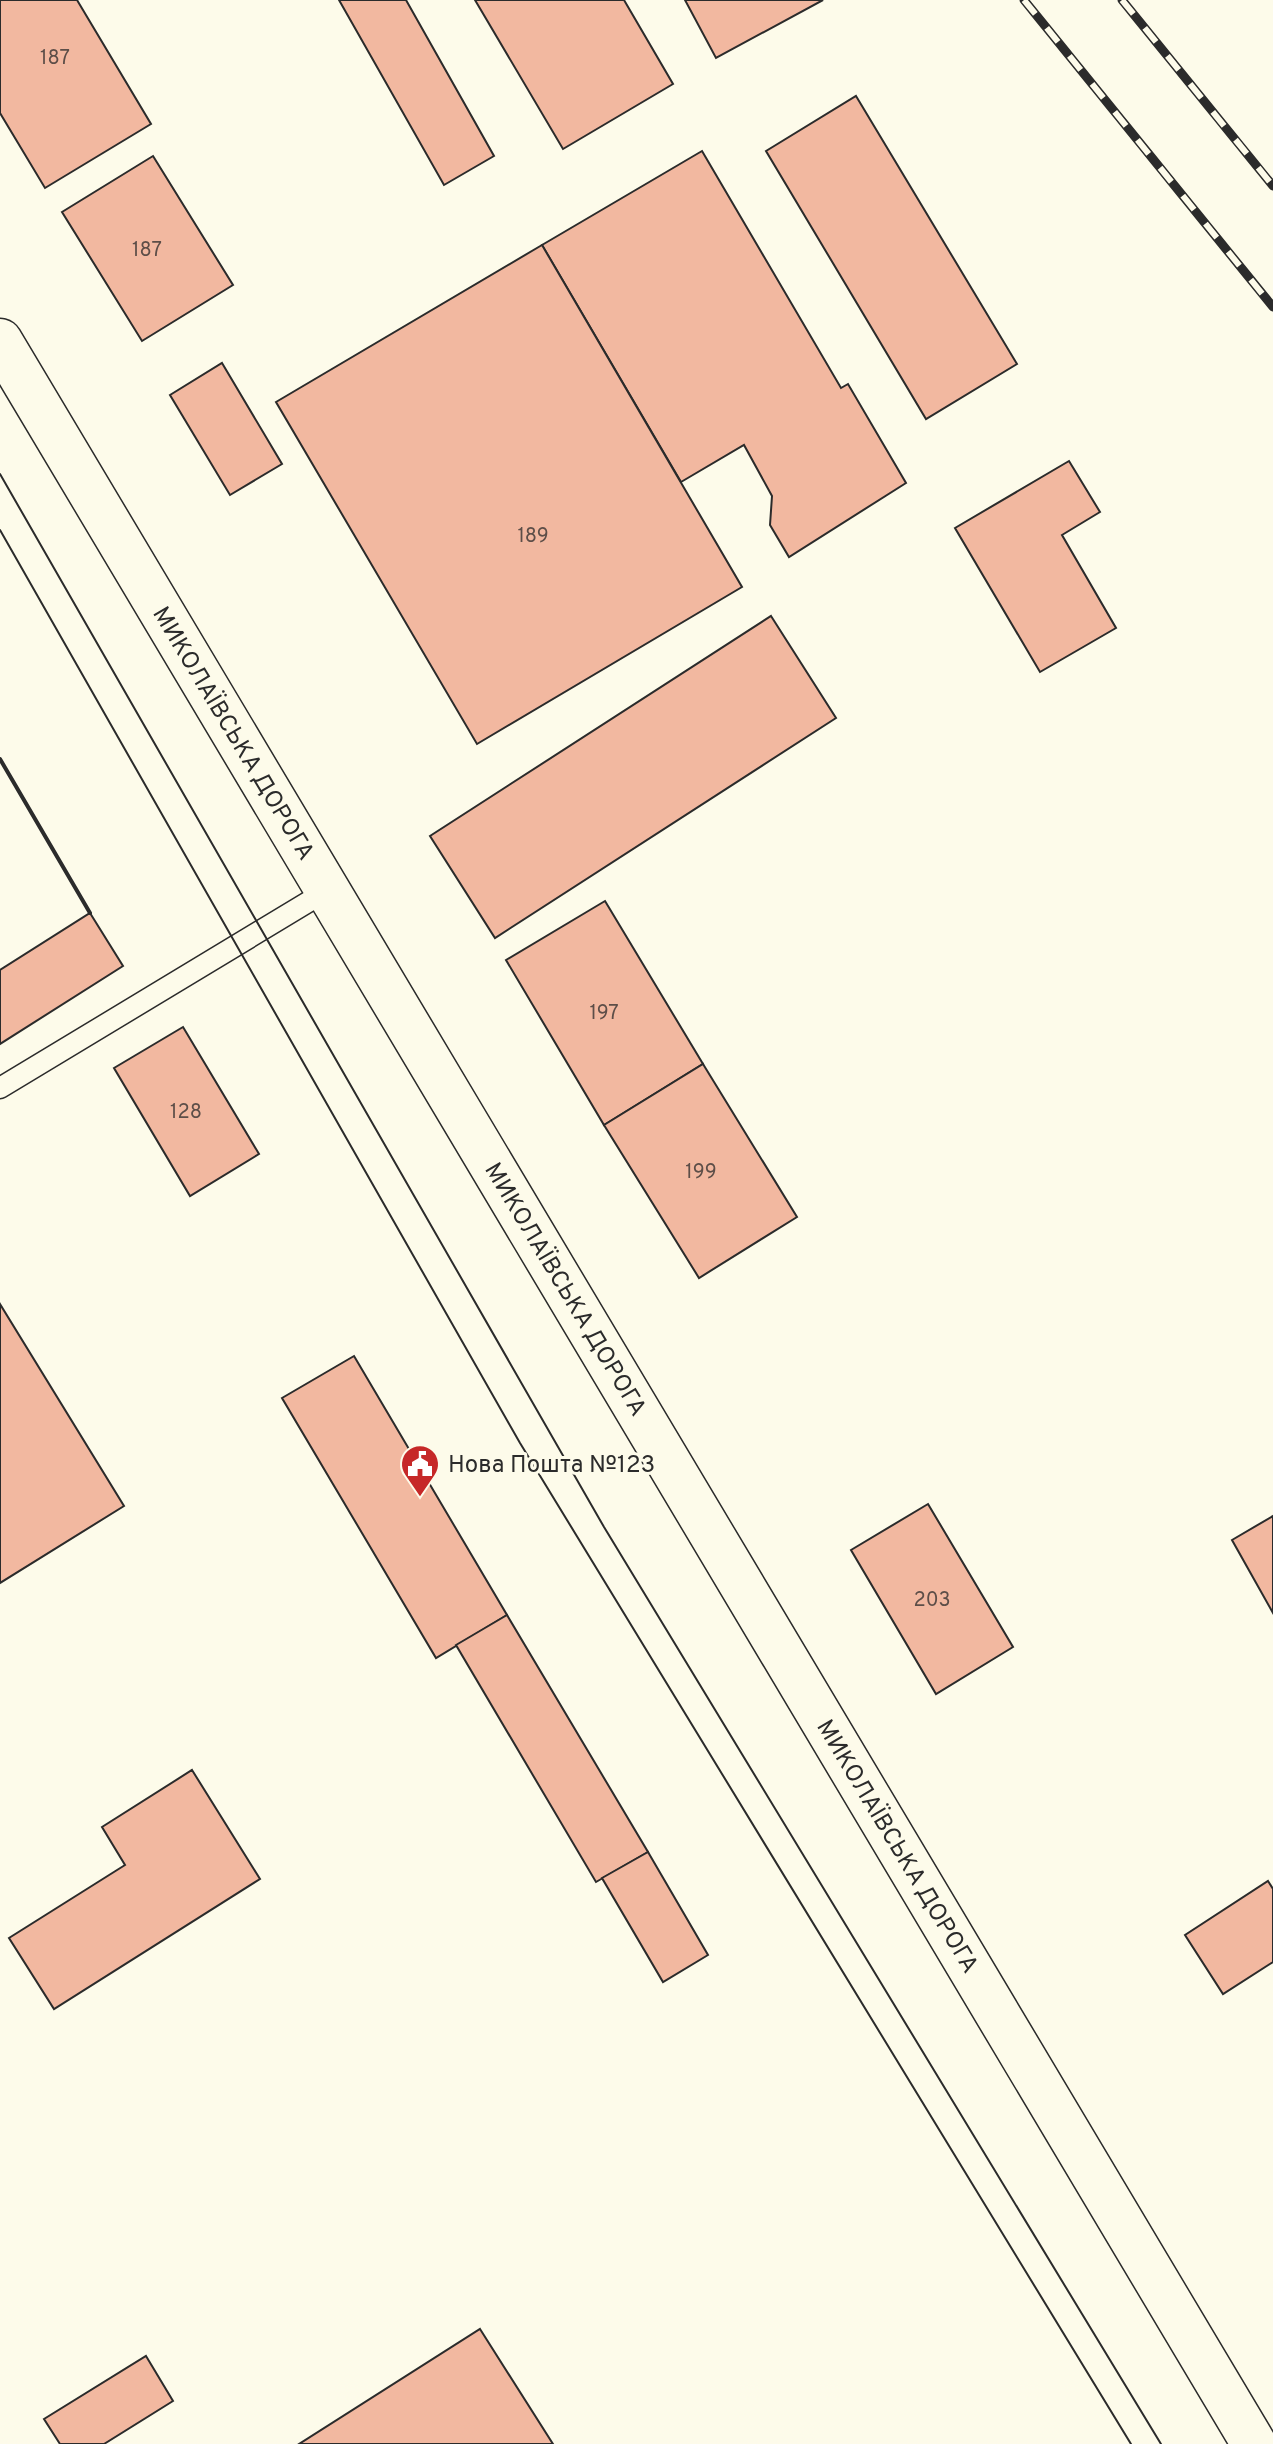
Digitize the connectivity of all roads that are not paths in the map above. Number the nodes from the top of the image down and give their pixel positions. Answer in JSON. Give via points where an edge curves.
{"nodes":[{"id":1,"x":0,"y":341,"type":"edge"},
{"id":2,"x":328,"y":890,"type":"junction"},
{"id":3,"x":0,"y":1088,"type":"edge"},
{"id":4,"x":1254,"y":2444,"type":"edge"}],
"edges":[{"from":1,"to":2,"type":"main road","name":"МИКОЛАЇВСЬКА ДОРОГА"},
{"from":2,"to":3,"type":"lane"},
{"from":2,"to":4,"type":"main road","name":"МИКОЛАЇВСЬКА ДОРОГА"}]}
